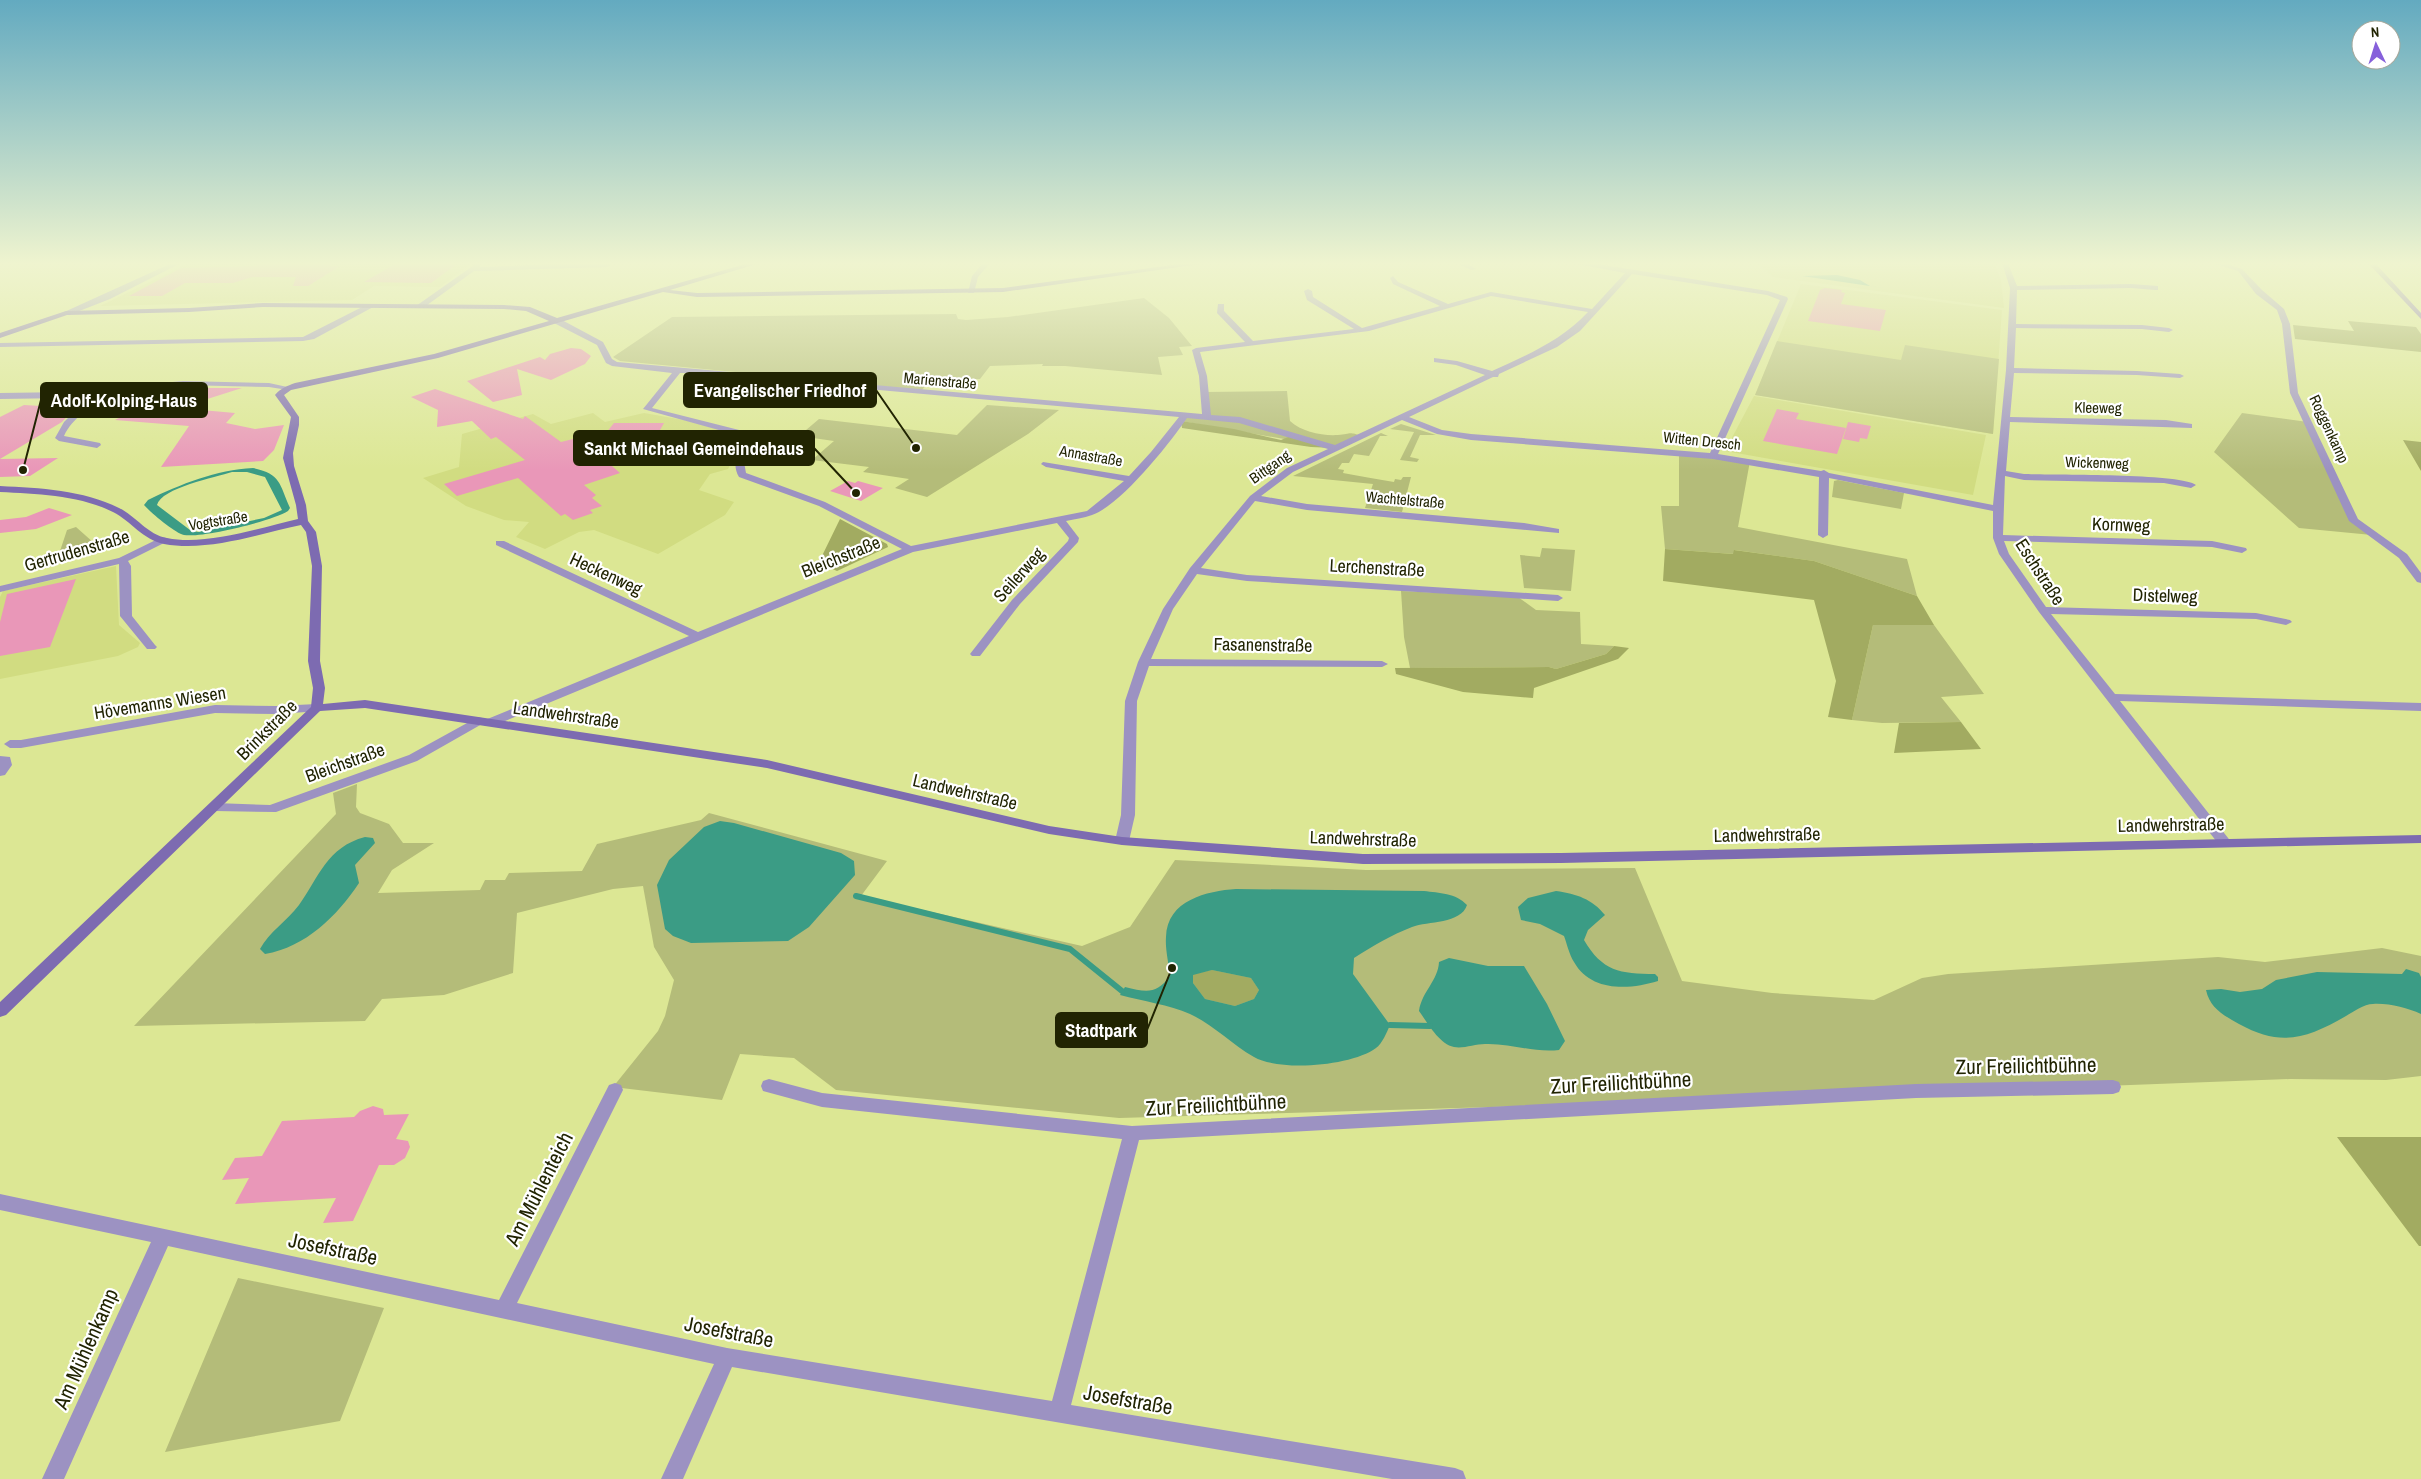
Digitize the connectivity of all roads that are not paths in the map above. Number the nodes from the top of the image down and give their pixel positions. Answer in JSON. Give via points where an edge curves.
{"nodes":[{"id":1,"x":321,"y":332,"type":"edge"},
{"id":2,"x":519,"y":332,"type":"edge"},
{"id":3,"x":578,"y":332,"type":"edge"},
{"id":4,"x":1240,"y":332,"type":"edge"},
{"id":5,"x":1344,"y":332,"type":"edge"},
{"id":6,"x":1572,"y":332,"type":"edge"},
{"id":7,"x":1770,"y":332,"type":"edge"},
{"id":8,"x":2013,"y":332,"type":"edge"},
{"id":9,"x":2287,"y":332,"type":"edge"},
{"id":10,"x":1251,"y":343,"type":"junction"},
{"id":11,"x":0,"y":345,"type":"edge"},
{"id":12,"x":1437,"y":360,"type":"dead end"},
{"id":13,"x":2010,"y":370,"type":"junction"},
{"id":14,"x":677,"y":372,"type":"junction"},
{"id":15,"x":1495,"y":375,"type":"junction"},
{"id":16,"x":2180,"y":376,"type":"dead end"},
{"id":17,"x":288,"y":388,"type":"junction"},
{"id":18,"x":96,"y":393,"type":"junction"},
{"id":19,"x":0,"y":396,"type":"edge"},
{"id":20,"x":1185,"y":415,"type":"junction"},
{"id":21,"x":1207,"y":417,"type":"junction"},
{"id":22,"x":1403,"y":418,"type":"junction"},
{"id":23,"x":2006,"y":419,"type":"junction"},
{"id":24,"x":2189,"y":426,"type":"dead end"},
{"id":25,"x":98,"y":446,"type":"dead end"},
{"id":26,"x":1335,"y":448,"type":"junction"},
{"id":27,"x":1713,"y":456,"type":"junction"},
{"id":28,"x":1046,"y":464,"type":"dead end"},
{"id":29,"x":1824,"y":473,"type":"junction"},
{"id":30,"x":2002,"y":473,"type":"junction"},
{"id":31,"x":1130,"y":478,"type":"junction"},
{"id":32,"x":2191,"y":485,"type":"dead end"},
{"id":33,"x":0,"y":489,"type":"edge"},
{"id":34,"x":1253,"y":498,"type":"junction"},
{"id":35,"x":1998,"y":509,"type":"junction"},
{"id":36,"x":1059,"y":519,"type":"junction"},
{"id":37,"x":303,"y":521,"type":"junction"},
{"id":38,"x":1555,"y":531,"type":"dead end"},
{"id":39,"x":1823,"y":536,"type":"dead end"},
{"id":40,"x":1998,"y":538,"type":"junction"},
{"id":41,"x":162,"y":540,"type":"junction"},
{"id":42,"x":500,"y":543,"type":"dead end"},
{"id":43,"x":910,"y":549,"type":"junction"},
{"id":44,"x":2242,"y":550,"type":"dead end"},
{"id":45,"x":122,"y":560,"type":"junction"},
{"id":46,"x":1194,"y":570,"type":"junction"},
{"id":47,"x":2421,"y":580,"type":"edge"},
{"id":48,"x":0,"y":589,"type":"edge"},
{"id":49,"x":1558,"y":598,"type":"dead end"},
{"id":50,"x":2043,"y":610,"type":"junction"},
{"id":51,"x":2286,"y":622,"type":"dead end"},
{"id":52,"x":697,"y":636,"type":"junction"},
{"id":53,"x":151,"y":646,"type":"dead end"},
{"id":54,"x":976,"y":654,"type":"dead end"},
{"id":55,"x":1144,"y":662,"type":"junction"},
{"id":56,"x":1382,"y":664,"type":"dead end"},
{"id":57,"x":2110,"y":697,"type":"junction"},
{"id":58,"x":2421,"y":707,"type":"edge"},
{"id":59,"x":316,"y":708,"type":"junction"},
{"id":60,"x":483,"y":722,"type":"junction"},
{"id":61,"x":10,"y":744,"type":"dead end"},
{"id":62,"x":0,"y":760,"type":"edge"},
{"id":63,"x":0,"y":772,"type":"edge"},
{"id":64,"x":215,"y":807,"type":"junction"},
{"id":65,"x":2421,"y":839,"type":"edge"},
{"id":66,"x":1122,"y":841,"type":"junction"},
{"id":67,"x":2225,"y":843,"type":"junction"},
{"id":68,"x":0,"y":1011,"type":"edge"},
{"id":69,"x":769,"y":1086,"type":"dead end"},
{"id":70,"x":2113,"y":1087,"type":"dead end"},
{"id":71,"x":615,"y":1090,"type":"dead end"},
{"id":72,"x":1132,"y":1133,"type":"junction"},
{"id":73,"x":0,"y":1202,"type":"edge"},
{"id":74,"x":162,"y":1238,"type":"junction"},
{"id":75,"x":504,"y":1309,"type":"junction"},
{"id":76,"x":728,"y":1357,"type":"junction"},
{"id":77,"x":1060,"y":1412,"type":"junction"},
{"id":78,"x":53,"y":1479,"type":"edge"},
{"id":79,"x":672,"y":1479,"type":"edge"},
{"id":80,"x":1455,"y":1479,"type":"edge"}],
"edges":[{"from":1,"to":11,"type":"street","via":[[303,339]]},
{"from":2,"to":17,"type":"street","via":[[428,358]]},
{"from":3,"to":14,"type":"street","name":"Marienstraße","via":[[600,344],[609,361]]},
{"from":4,"to":10,"type":"street"},
{"from":5,"to":10,"type":"street"},
{"from":6,"to":15,"type":"street","name":"Bittgang","via":[[1554,346]]},
{"from":7,"to":27,"type":"street"},
{"from":8,"to":13,"type":"street","name":"Eschstraße"},
{"from":9,"to":47,"type":"street","name":"Roggenkamp","via":[[2294,393],[2354,521],[2403,556]]},
{"from":10,"to":21,"type":"street","via":[[1196,350],[1203,376]]},
{"from":12,"to":15,"type":"street"},
{"from":13,"to":16,"type":"street","via":[[2151,372]]},
{"from":13,"to":23,"type":"street","name":"Eschstraße"},
{"from":14,"to":20,"type":"street","name":"Marienstraße"},
{"from":14,"to":43,"type":"street","via":[[647,410],[748,435],[750,441],[738,462],[742,475],[822,504]]},
{"from":15,"to":22,"type":"street","name":"Bittgang"},
{"from":17,"to":18,"type":"street","via":[[183,383]]},
{"from":17,"to":37,"type":"street","name":"Brinkstraße","via":[[280,395],[295,415],[288,459],[304,508]]},
{"from":18,"to":19,"type":"street"},
{"from":18,"to":25,"type":"street","via":[[92,402],[72,416],[62,428],[59,438]]},
{"from":20,"to":21,"type":"street","name":"Marienstraße"},
{"from":20,"to":31,"type":"street","name":"Bleichstraße","via":[[1172,435]]},
{"from":21,"to":26,"type":"street","name":"Marienstraße","via":[[1253,422]]},
{"from":22,"to":26,"type":"street","name":"Bittgang"},
{"from":22,"to":27,"type":"street","name":"Witten Dresch","via":[[1440,432],[1470,437]]},
{"from":23,"to":24,"type":"street","name":"Kleeweg"},
{"from":23,"to":30,"type":"street","name":"Eschstraße"},
{"from":26,"to":34,"type":"street","name":"Bittgang","via":[[1290,470]]},
{"from":27,"to":29,"type":"street","name":"Witten Dresch"},
{"from":28,"to":31,"type":"street","name":"Annastraße"},
{"from":29,"to":35,"type":"street","name":"Witten Dresch"},
{"from":29,"to":39,"type":"street"},
{"from":30,"to":32,"type":"street","name":"Wickenweg","via":[[2164,480]]},
{"from":30,"to":35,"type":"street","name":"Eschstraße"},
{"from":31,"to":36,"type":"street","name":"Bleichstraße","via":[[1105,505],[1090,513]]},
{"from":33,"to":41,"type":"street","name":"Vogtstraße","via":[[41,491],[81,498],[126,516],[147,534]]},
{"from":34,"to":38,"type":"street","name":"Wachtelstraße","via":[[1307,507]]},
{"from":34,"to":46,"type":"street","name":"Bittgang"},
{"from":35,"to":40,"type":"street","name":"Eschstraße"},
{"from":36,"to":43,"type":"street","name":"Bleichstraße"},
{"from":36,"to":54,"type":"street","name":"Seilerweg","via":[[1074,538],[1073,542],[1016,602]]},
{"from":37,"to":41,"type":"street","name":"Vogtstraße","via":[[200,541]]},
{"from":37,"to":59,"type":"street","name":"Brinkstraße","via":[[311,532],[317,566],[314,661],[319,688]]},
{"from":40,"to":44,"type":"street","name":"Kornweg","via":[[2212,544]]},
{"from":40,"to":50,"type":"street","name":"Eschstraße","via":[[2004,554]]},
{"from":41,"to":45,"type":"street","name":"Gertrudenstraße"},
{"from":42,"to":52,"type":"street","name":"Heckenweg"},
{"from":43,"to":52,"type":"street","name":"Bleichstraße"},
{"from":45,"to":48,"type":"street","name":"Gertrudenstraße"},
{"from":45,"to":53,"type":"street","via":[[126,566],[126,616]]},
{"from":46,"to":49,"type":"street","name":"Lerchenstraße","via":[[1247,578]]},
{"from":46,"to":55,"type":"street","name":"Bittgang","via":[[1168,609]]},
{"from":50,"to":51,"type":"street","name":"Distelweg","via":[[2256,616]]},
{"from":50,"to":57,"type":"street","name":"Eschstraße"},
{"from":52,"to":60,"type":"street","name":"Bleichstraße"},
{"from":55,"to":56,"type":"street","name":"Fasanenstraße"},
{"from":55,"to":66,"type":"street","name":"Bittgang","via":[[1131,701],[1128,815]]},
{"from":57,"to":58,"type":"street"},
{"from":57,"to":67,"type":"street","name":"Eschstraße"},
{"from":59,"to":60,"type":"street","name":"Landwehrstraße","via":[[365,704]]},
{"from":59,"to":61,"type":"street","name":"Hövemanns Wiesen","via":[[215,709]]},
{"from":59,"to":64,"type":"street","name":"Brinkstraße"},
{"from":60,"to":64,"type":"street","name":"Bleichstraße","via":[[413,758],[271,810]]},
{"from":60,"to":66,"type":"street","name":"Landwehrstraße","via":[[767,764],[1049,830]]},
{"from":62,"to":63,"type":"street","via":[[5,760],[6,765]]},
{"from":64,"to":68,"type":"street","name":"Brinkstraße"},
{"from":65,"to":67,"type":"street","name":"Landwehrstraße"},
{"from":66,"to":67,"type":"street","name":"Landwehrstraße","via":[[1363,859],[1472,860]]},
{"from":69,"to":72,"type":"street","name":"Zur Freilichtbühne","via":[[822,1100]]},
{"from":70,"to":72,"type":"street","name":"Zur Freilichtbühne","via":[[1916,1090]]},
{"from":71,"to":75,"type":"street","name":"Am Mühlenteich"},
{"from":72,"to":77,"type":"street","name":"Zur Freilichtbühne"},
{"from":73,"to":74,"type":"street","name":"Josefstraße"},
{"from":74,"to":75,"type":"street","name":"Josefstraße"},
{"from":74,"to":78,"type":"street","name":"Am Mühlenkamp"},
{"from":75,"to":76,"type":"street","name":"Josefstraße"},
{"from":76,"to":77,"type":"street","name":"Josefstraße"},
{"from":76,"to":79,"type":"street"},
{"from":77,"to":80,"type":"street","name":"Josefstraße"}]}
